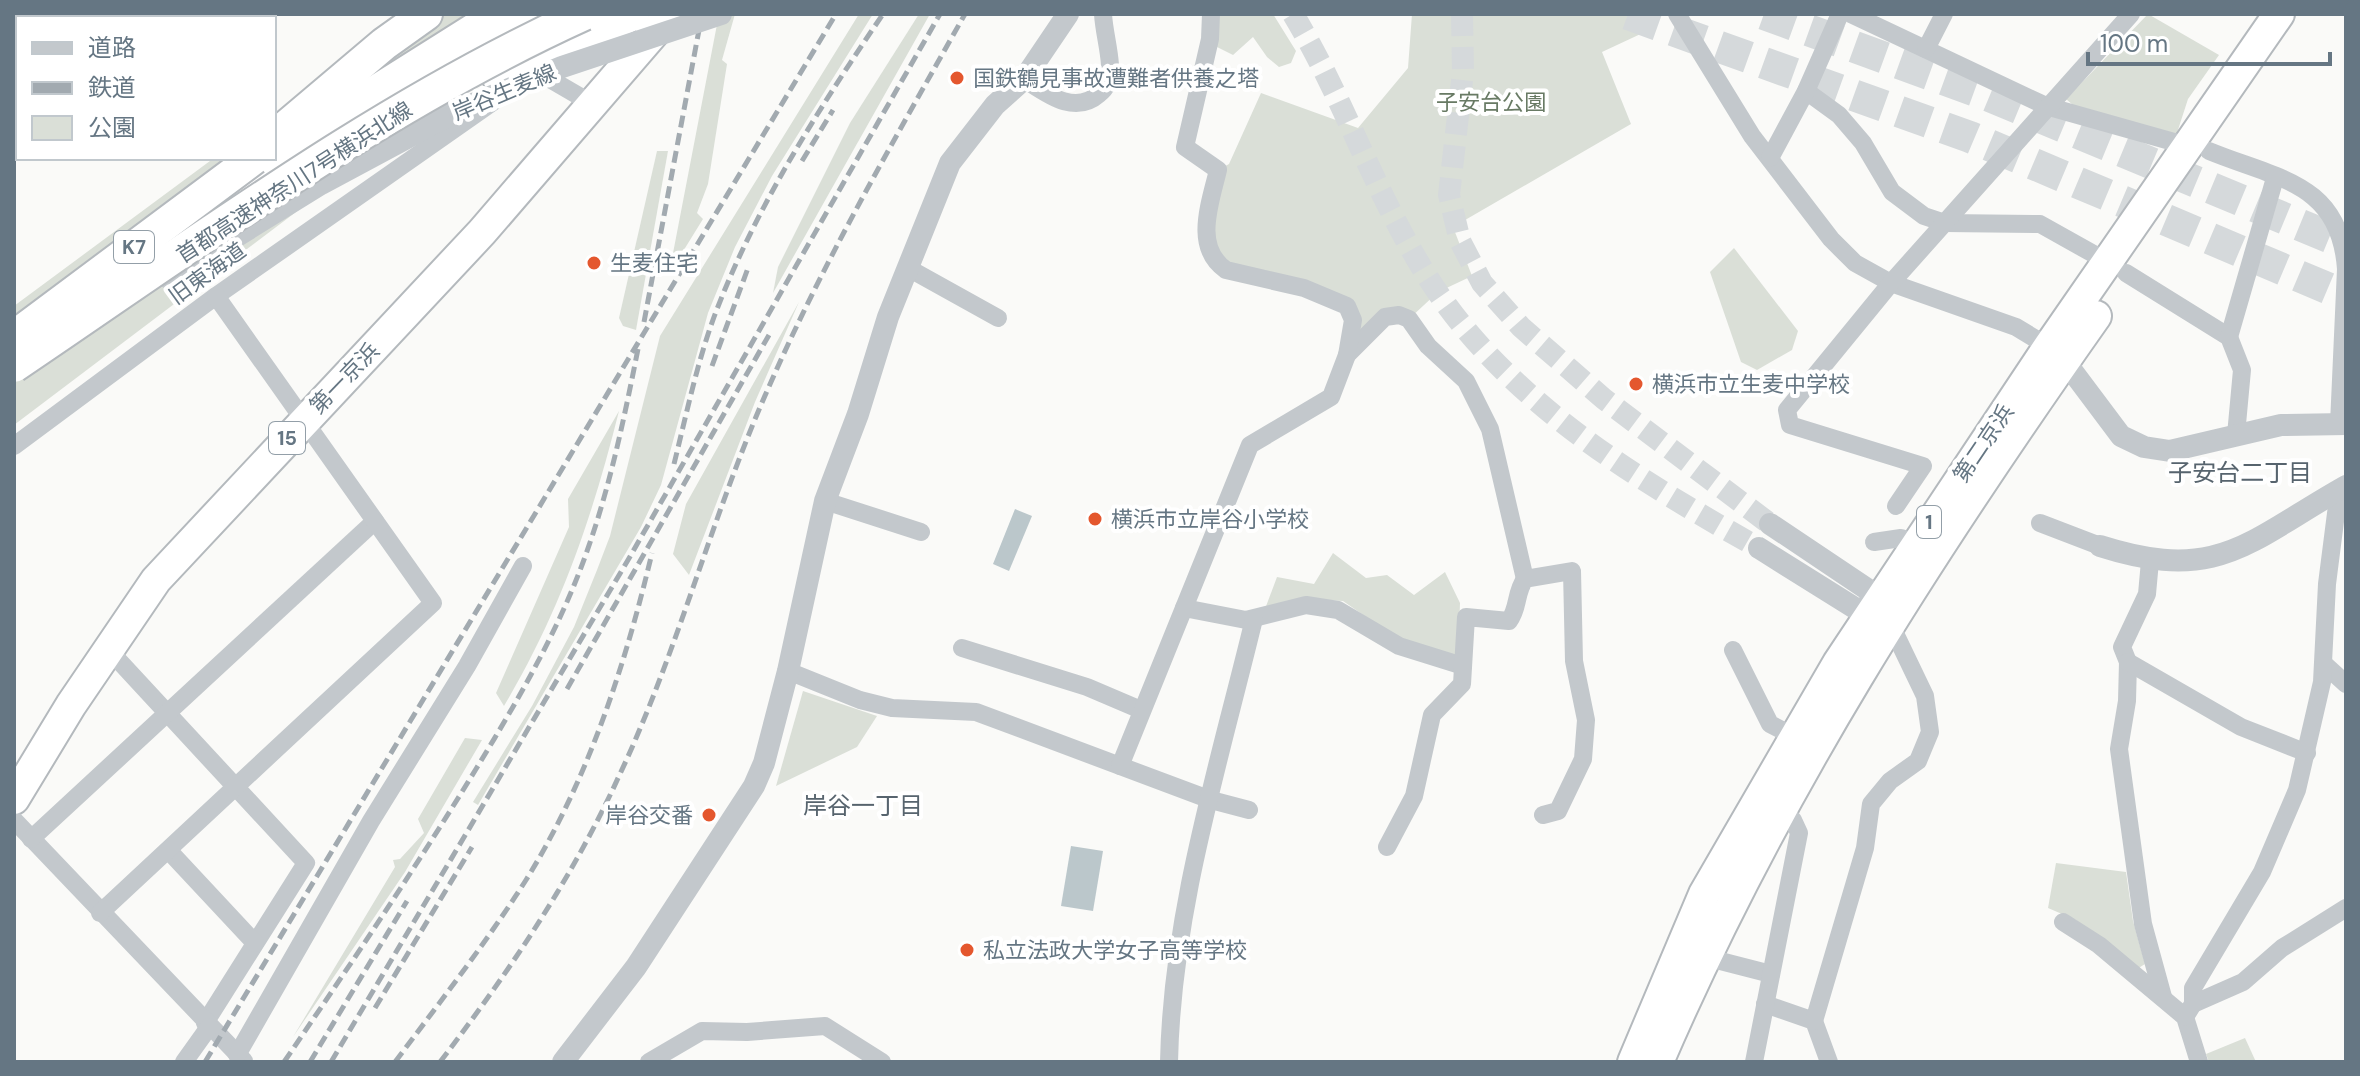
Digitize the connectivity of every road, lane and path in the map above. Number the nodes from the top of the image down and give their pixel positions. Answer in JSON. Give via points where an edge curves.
{"nodes":[{"id":1,"x":405,"y":14,"type":"edge"},
{"id":2,"x":426,"y":14,"type":"edge"},
{"id":3,"x":464,"y":14,"type":"edge"},
{"id":4,"x":499,"y":14,"type":"edge"},
{"id":5,"x":536,"y":14,"type":"edge"},
{"id":6,"x":584,"y":14,"type":"edge"},
{"id":7,"x":633,"y":14,"type":"edge"},
{"id":8,"x":645,"y":14,"type":"edge"},
{"id":9,"x":670,"y":14,"type":"edge"},
{"id":10,"x":721,"y":14,"type":"edge"},
{"id":11,"x":1068,"y":14,"type":"edge"},
{"id":12,"x":1103,"y":14,"type":"edge"},
{"id":13,"x":1211,"y":14,"type":"edge"},
{"id":14,"x":1677,"y":14,"type":"edge"},
{"id":15,"x":1840,"y":14,"type":"edge"},
{"id":16,"x":1851,"y":14,"type":"edge"},
{"id":17,"x":1944,"y":14,"type":"edge"},
{"id":18,"x":2131,"y":14,"type":"edge"},
{"id":19,"x":2279,"y":14,"type":"edge"},
{"id":20,"x":2303,"y":14,"type":"edge"},
{"id":21,"x":1926,"y":49,"type":"junction"},
{"id":22,"x":1024,"y":79,"type":"junction"},
{"id":23,"x":1806,"y":91,"type":"junction"},
{"id":24,"x":584,"y":97,"type":"junction"},
{"id":25,"x":2046,"y":106,"type":"junction"},
{"id":26,"x":276,"y":128,"type":"edge"},
{"id":27,"x":276,"y":135,"type":"edge"},
{"id":28,"x":276,"y":142,"type":"edge"},
{"id":29,"x":2198,"y":148,"type":"junction"},
{"id":30,"x":1770,"y":158,"type":"junction"},
{"id":31,"x":240,"y":160,"type":"edge"},
{"id":32,"x":248,"y":160,"type":"edge"},
{"id":33,"x":2275,"y":178,"type":"junction"},
{"id":34,"x":1945,"y":223,"type":"junction"},
{"id":35,"x":189,"y":257,"type":"junction"},
{"id":36,"x":908,"y":268,"type":"junction"},
{"id":37,"x":2117,"y":268,"type":"junction"},
{"id":38,"x":1891,"y":283,"type":"junction"},
{"id":39,"x":216,"y":296,"type":"junction"},
{"id":40,"x":86,"y":297,"type":"junction"},
{"id":41,"x":998,"y":318,"type":"dead end"},
{"id":42,"x":14,"y":337,"type":"edge"},
{"id":43,"x":2229,"y":337,"type":"junction"},
{"id":44,"x":14,"y":345,"type":"edge"},
{"id":45,"x":2057,"y":353,"type":"junction"},
{"id":46,"x":1347,"y":355,"type":"junction"},
{"id":47,"x":14,"y":366,"type":"edge"},
{"id":48,"x":14,"y":375,"type":"edge"},
{"id":49,"x":300,"y":414,"type":"junction"},
{"id":50,"x":2343,"y":424,"type":"edge"},
{"id":51,"x":2236,"y":435,"type":"junction"},
{"id":52,"x":14,"y":446,"type":"edge"},
{"id":53,"x":2342,"y":488,"type":"edge"},
{"id":54,"x":825,"y":501,"type":"junction"},
{"id":55,"x":1896,"y":506,"type":"dead end"},
{"id":56,"x":375,"y":521,"type":"junction"},
{"id":57,"x":2040,"y":523,"type":"dead end"},
{"id":58,"x":1770,"y":524,"type":"tunnel mouth"},
{"id":59,"x":921,"y":532,"type":"dead end"},
{"id":60,"x":1874,"y":542,"type":"dead end"},
{"id":61,"x":1915,"y":543,"type":"junction"},
{"id":62,"x":2100,"y":546,"type":"joint"},
{"id":63,"x":1759,"y":548,"type":"tunnel mouth"},
{"id":64,"x":2150,"y":561,"type":"junction"},
{"id":65,"x":523,"y":566,"type":"dead end"},
{"id":66,"x":1525,"y":579,"type":"junction"},
{"id":67,"x":2327,"y":584,"type":"junction"},
{"id":68,"x":2346,"y":589,"type":"edge"},
{"id":69,"x":1184,"y":608,"type":"junction"},
{"id":70,"x":1882,"y":612,"type":"junction"},
{"id":71,"x":1254,"y":619,"type":"junction"},
{"id":72,"x":962,"y":648,"type":"dead end"},
{"id":73,"x":108,"y":649,"type":"junction"},
{"id":74,"x":1733,"y":650,"type":"dead end"},
{"id":75,"x":2128,"y":662,"type":"junction"},
{"id":76,"x":2324,"y":664,"type":"junction"},
{"id":77,"x":1463,"y":666,"type":"junction"},
{"id":78,"x":788,"y":671,"type":"junction"},
{"id":79,"x":2346,"y":684,"type":"edge"},
{"id":80,"x":1141,"y":710,"type":"junction"},
{"id":81,"x":168,"y":712,"type":"junction"},
{"id":82,"x":1793,"y":736,"type":"junction"},
{"id":83,"x":2307,"y":753,"type":"junction"},
{"id":84,"x":1120,"y":766,"type":"junction"},
{"id":85,"x":14,"y":768,"type":"edge"},
{"id":86,"x":237,"y":787,"type":"junction"},
{"id":87,"x":14,"y":799,"type":"edge"},
{"id":88,"x":1211,"y":800,"type":"junction"},
{"id":89,"x":1779,"y":809,"type":"junction"},
{"id":90,"x":1249,"y":810,"type":"dead end"},
{"id":91,"x":1543,"y":815,"type":"dead end"},
{"id":92,"x":14,"y":820,"type":"edge"},
{"id":93,"x":31,"y":839,"type":"junction"},
{"id":94,"x":1387,"y":847,"type":"dead end"},
{"id":95,"x":169,"y":851,"type":"junction"},
{"id":96,"x":2346,"y":908,"type":"edge"},
{"id":97,"x":100,"y":913,"type":"junction"},
{"id":98,"x":2063,"y":922,"type":"dead end"},
{"id":99,"x":255,"y":943,"type":"junction"},
{"id":100,"x":1693,"y":953,"type":"junction"},
{"id":101,"x":1771,"y":974,"type":"junction"},
{"id":102,"x":2163,"y":997,"type":"junction"},
{"id":103,"x":1765,"y":1004,"type":"junction"},
{"id":104,"x":2189,"y":1011,"type":"junction"},
{"id":105,"x":1814,"y":1021,"type":"junction"},
{"id":106,"x":207,"y":1025,"type":"junction"},
{"id":107,"x":241,"y":1058,"type":"edge"},
{"id":108,"x":184,"y":1062,"type":"edge"},
{"id":109,"x":563,"y":1062,"type":"edge"},
{"id":110,"x":649,"y":1062,"type":"edge"},
{"id":111,"x":882,"y":1062,"type":"edge"},
{"id":112,"x":1169,"y":1062,"type":"edge"},
{"id":113,"x":1633,"y":1062,"type":"edge"},
{"id":114,"x":1658,"y":1062,"type":"edge"},
{"id":115,"x":1754,"y":1062,"type":"edge"},
{"id":116,"x":1829,"y":1062,"type":"edge"},
{"id":117,"x":2199,"y":1062,"type":"edge"}],
"edges":[{"from":1,"to":26,"type":"street"},
{"from":2,"to":27,"type":"highway"},
{"from":3,"to":28,"type":"highway","name":"首都高速神奈川7号横浜北線"},
{"from":4,"to":40,"type":"highway","via":[[353,106]]},
{"from":5,"to":35,"type":"highway","bridge":true,"via":[[452,65]]},
{"from":6,"to":35,"type":"highway","name":"首都高速神奈川7号横浜北線","number":"K7","bridge":true,"via":[[398,114]]},
{"from":7,"to":35,"type":"highway","bridge":true,"via":[[380,136]]},
{"from":8,"to":24,"type":"highway","name":"第一京浜","number":"15"},
{"from":9,"to":24,"type":"highway","name":"第一京浜","number":"15"},
{"from":10,"to":35,"type":"street","name":"岸谷生麦線","bridge":true,"via":[[562,67],[459,110]]},
{"from":11,"to":22,"type":"street"},
{"from":12,"to":22,"type":"street","via":[[1109,80],[1094,98],[1059,101]]},
{"from":13,"to":46,"type":"street","via":[[1185,147],[1218,170],[1206,248],[1226,270],[1304,288],[1347,306],[1353,320]]},
{"from":14,"to":30,"type":"street"},
{"from":15,"to":23,"type":"street"},
{"from":16,"to":21,"type":"street"},
{"from":17,"to":21,"type":"street"},
{"from":18,"to":25,"type":"street"},
{"from":19,"to":29,"type":"highway","name":"第二京浜","number":"1"},
{"from":20,"to":29,"type":"highway","name":"第二京浜","number":"1"},
{"from":21,"to":25,"type":"street"},
{"from":22,"to":36,"type":"street","via":[[995,105],[950,163]]},
{"from":23,"to":30,"type":"street"},
{"from":23,"to":34,"type":"street","via":[[1854,130],[1892,192],[1924,216]]},
{"from":24,"to":39,"type":"street","name":"旧東海道","via":[[538,70]]},
{"from":24,"to":49,"type":"highway","name":"第一京浜","number":"15","via":[[482,232]]},
{"from":25,"to":29,"type":"street"},
{"from":25,"to":34,"type":"street"},
{"from":29,"to":33,"type":"street"},
{"from":29,"to":37,"type":"highway","name":"第二京浜","number":"1"},
{"from":30,"to":38,"type":"street","via":[[1831,239],[1855,263]]},
{"from":31,"to":40,"type":"street","bridge":true},
{"from":32,"to":42,"type":"highway","name":"首都高速神奈川7号横浜北線","number":"K7","bridge":true},
{"from":33,"to":43,"type":"street"},
{"from":33,"to":50,"type":"street","via":[[2322,203],[2344,245]]},
{"from":34,"to":37,"type":"street","via":[[2040,224]]},
{"from":34,"to":38,"type":"street"},
{"from":35,"to":47,"type":"highway","name":"首都高速神奈川7号横浜北線","number":"K7","bridge":true},
{"from":35,"to":48,"type":"street","name":"岸谷生麦線"},
{"from":36,"to":41,"type":"street"},
{"from":36,"to":54,"type":"street"},
{"from":37,"to":43,"type":"street"},
{"from":37,"to":45,"type":"highway","name":"第二京浜","number":"1"},
{"from":38,"to":45,"type":"street","via":[[2016,327]]},
{"from":38,"to":55,"type":"street","via":[[1810,379],[1786,418],[1790,425],[1923,466]]},
{"from":39,"to":49,"type":"street"},
{"from":39,"to":52,"type":"street","name":"旧東海道"},
{"from":40,"to":44,"type":"street"},
{"from":43,"to":51,"type":"street","via":[[2242,370]]},
{"from":45,"to":51,"type":"street","via":[[2121,436],[2144,447],[2170,451]]},
{"from":45,"to":61,"type":"highway","name":"第二京浜","number":"1"},
{"from":45,"to":70,"type":"highway","name":"第二京浜","number":"1"},
{"from":46,"to":66,"type":"street","via":[[1385,317],[1399,315],[1409,319],[1428,346],[1466,381],[1490,429]]},
{"from":46,"to":69,"type":"street","via":[[1331,397],[1250,445]]},
{"from":49,"to":56,"type":"street"},
{"from":49,"to":73,"type":"highway","name":"第一京浜","number":"15","via":[[156,580]]},
{"from":49,"to":85,"type":"highway","name":"第一京浜","number":"15","via":[[140,576],[70,675]]},
{"from":50,"to":51,"type":"street","via":[[2298,423]]},
{"from":53,"to":64,"type":"street","via":[[2239,548],[2205,560]]},
{"from":53,"to":67,"type":"street"},
{"from":54,"to":59,"type":"street"},
{"from":54,"to":78,"type":"street"},
{"from":56,"to":81,"type":"street"},
{"from":56,"to":86,"type":"street","via":[[433,603]]},
{"from":57,"to":62,"type":"street"},
{"from":58,"to":70,"type":"street","via":[[1870,591]]},
{"from":60,"to":61,"type":"street","via":[[1901,538]]},
{"from":61,"to":70,"type":"highway","name":"第二京浜","number":"1"},
{"from":62,"to":64,"type":"street"},
{"from":63,"to":70,"type":"street","via":[[1858,610]]},
{"from":64,"to":75,"type":"street","via":[[2147,594],[2122,647]]},
{"from":65,"to":107,"type":"street","via":[[363,834]]},
{"from":66,"to":77,"type":"street","via":[[1516,591],[1516,612],[1509,621],[1466,617]]},
{"from":66,"to":91,"type":"street","via":[[1572,571],[1574,661],[1586,720],[1576,777],[1558,811]]},
{"from":67,"to":68,"type":"street"},
{"from":67,"to":76,"type":"street"},
{"from":69,"to":71,"type":"street"},
{"from":69,"to":80,"type":"street"},
{"from":70,"to":82,"type":"highway","name":"第二京浜","number":"1"},
{"from":70,"to":89,"type":"highway","name":"第二京浜","number":"1"},
{"from":70,"to":105,"type":"street","via":[[1925,696],[1930,732],[1918,761],[1890,781],[1871,804],[1865,848]]},
{"from":71,"to":77,"type":"street","via":[[1306,605],[1338,610],[1399,646]]},
{"from":71,"to":88,"type":"street"},
{"from":72,"to":80,"type":"street","via":[[1087,687]]},
{"from":73,"to":81,"type":"street"},
{"from":73,"to":87,"type":"highway","name":"第一京浜","number":"15"},
{"from":74,"to":82,"type":"street","via":[[1770,724]]},
{"from":75,"to":83,"type":"street","via":[[2241,727]]},
{"from":75,"to":102,"type":"street","via":[[2119,749],[2143,924]]},
{"from":76,"to":79,"type":"street"},
{"from":76,"to":83,"type":"street"},
{"from":77,"to":94,"type":"street","via":[[1462,684],[1432,715],[1414,796]]},
{"from":78,"to":84,"type":"street","via":[[892,708],[976,712]]},
{"from":78,"to":109,"type":"street","via":[[754,786],[636,967]]},
{"from":80,"to":84,"type":"street"},
{"from":81,"to":86,"type":"street"},
{"from":81,"to":93,"type":"street"},
{"from":82,"to":100,"type":"highway","name":"第二京浜","number":"1","via":[[1704,894]]},
{"from":83,"to":104,"type":"street","via":[[2262,872],[2212,951],[2193,988]]},
{"from":84,"to":88,"type":"street"},
{"from":86,"to":95,"type":"street"},
{"from":86,"to":99,"type":"street","via":[[306,863]]},
{"from":88,"to":90,"type":"street"},
{"from":88,"to":112,"type":"street","via":[[1182,945]]},
{"from":89,"to":100,"type":"highway","name":"第二京浜","number":"1"},
{"from":89,"to":101,"type":"street","via":[[1799,833]]},
{"from":92,"to":93,"type":"street"},
{"from":93,"to":97,"type":"street"},
{"from":95,"to":97,"type":"street"},
{"from":95,"to":99,"type":"street"},
{"from":96,"to":104,"type":"street","via":[[2282,948],[2243,982]]},
{"from":97,"to":106,"type":"street"},
{"from":98,"to":102,"type":"street"},
{"from":99,"to":106,"type":"street"},
{"from":100,"to":101,"type":"street"},
{"from":100,"to":113,"type":"highway","name":"第二京浜","number":"1"},
{"from":100,"to":114,"type":"highway","name":"第二京浜","number":"1"},
{"from":101,"to":103,"type":"street"},
{"from":102,"to":104,"type":"street"},
{"from":103,"to":105,"type":"street"},
{"from":103,"to":115,"type":"street"},
{"from":104,"to":117,"type":"street"},
{"from":105,"to":116,"type":"street"},
{"from":106,"to":107,"type":"street"},
{"from":106,"to":108,"type":"street"},
{"from":110,"to":111,"type":"street","via":[[702,1031],[825,1026]]}]}
